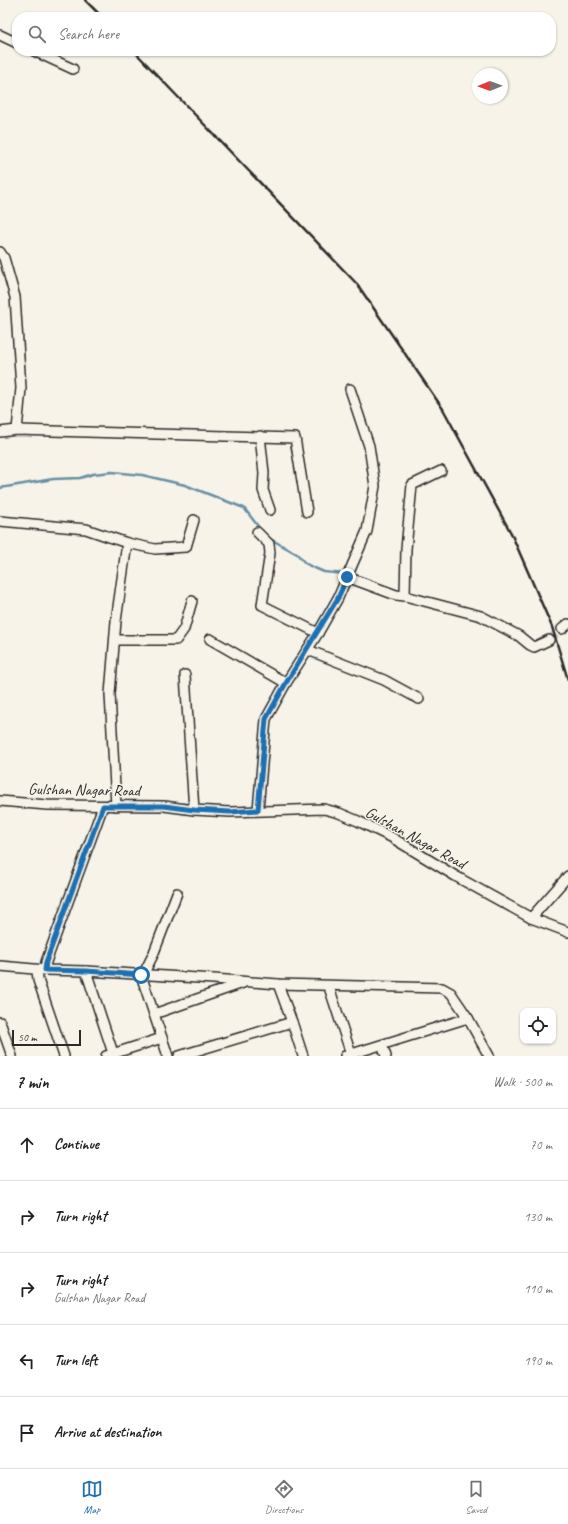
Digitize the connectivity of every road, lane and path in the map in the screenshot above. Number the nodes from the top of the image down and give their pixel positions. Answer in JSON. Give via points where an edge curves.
{"nodes":[{"id":1,"x":0,"y":35,"type":"edge"},
{"id":2,"x":12,"y":41,"type":"edge"},
{"id":3,"x":44,"y":56,"type":"edge"},
{"id":4,"x":73,"y":70,"type":"dead end"},
{"id":5,"x":0,"y":252,"type":"edge"},
{"id":6,"x":350,"y":389,"type":"dead end"},
{"id":7,"x":17,"y":430,"type":"junction"},
{"id":8,"x":0,"y":432,"type":"edge"},
{"id":9,"x":260,"y":436,"type":"junction"},
{"id":10,"x":441,"y":470,"type":"dead end"},
{"id":11,"x":270,"y":510,"type":"dead end"},
{"id":12,"x":307,"y":512,"type":"dead end"},
{"id":13,"x":194,"y":520,"type":"dead end"},
{"id":14,"x":0,"y":521,"type":"edge"},
{"id":15,"x":257,"y":532,"type":"dead end"},
{"id":16,"x":127,"y":543,"type":"junction"},
{"id":17,"x":347,"y":577,"type":"junction"},
{"id":18,"x":405,"y":596,"type":"junction"},
{"id":19,"x":192,"y":601,"type":"dead end"},
{"id":20,"x":318,"y":633,"type":"junction"},
{"id":21,"x":210,"y":639,"type":"dead end"},
{"id":22,"x":115,"y":640,"type":"junction"},
{"id":23,"x":549,"y":640,"type":"tunnel mouth"},
{"id":24,"x":308,"y":650,"type":"junction"},
{"id":25,"x":185,"y":675,"type":"dead end"},
{"id":26,"x":286,"y":683,"type":"junction"},
{"id":27,"x":419,"y":699,"type":"dead end"},
{"id":28,"x":0,"y":801,"type":"edge"},
{"id":29,"x":103,"y":806,"type":"junction"},
{"id":30,"x":116,"y":806,"type":"junction"},
{"id":31,"x":194,"y":810,"type":"junction"},
{"id":32,"x":258,"y":810,"type":"junction"},
{"id":33,"x":568,"y":876,"type":"edge"},
{"id":34,"x":177,"y":893,"type":"dead end"},
{"id":35,"x":531,"y":918,"type":"junction"},
{"id":36,"x":568,"y":932,"type":"edge"},
{"id":37,"x":0,"y":966,"type":"edge"},
{"id":38,"x":41,"y":970,"type":"junction"},
{"id":39,"x":86,"y":971,"type":"junction"},
{"id":40,"x":142,"y":975,"type":"junction"},
{"id":41,"x":246,"y":982,"type":"junction"},
{"id":42,"x":278,"y":984,"type":"junction"},
{"id":43,"x":329,"y":987,"type":"junction"},
{"id":44,"x":154,"y":1014,"type":"junction"},
{"id":45,"x":468,"y":1018,"type":"junction"},
{"id":46,"x":0,"y":1022,"type":"edge"},
{"id":47,"x":292,"y":1022,"type":"junction"},
{"id":48,"x":162,"y":1038,"type":"junction"},
{"id":49,"x":382,"y":1045,"type":"junction"},
{"id":50,"x":110,"y":1055,"type":"edge"},
{"id":51,"x":348,"y":1055,"type":"edge"},
{"id":52,"x":12,"y":1056,"type":"edge"},
{"id":53,"x":64,"y":1056,"type":"edge"},
{"id":54,"x":168,"y":1056,"type":"edge"},
{"id":55,"x":179,"y":1056,"type":"edge"},
{"id":56,"x":303,"y":1056,"type":"edge"},
{"id":57,"x":386,"y":1056,"type":"edge"},
{"id":58,"x":489,"y":1056,"type":"edge"}],
"edges":[{"from":1,"to":2,"type":"street"},
{"from":3,"to":4,"type":"street"},
{"from":5,"to":7,"type":"street","via":[[15,297],[21,388]]},
{"from":6,"to":17,"type":"street","via":[[369,446],[375,486],[367,531]]},
{"from":7,"to":8,"type":"street"},
{"from":7,"to":9,"type":"street"},
{"from":9,"to":11,"type":"street","via":[[263,490]]},
{"from":9,"to":12,"type":"street","via":[[295,438]]},
{"from":10,"to":18,"type":"street","via":[[412,485]]},
{"from":13,"to":16,"type":"street","via":[[186,547],[155,549]]},
{"from":14,"to":16,"type":"street","via":[[86,528]]},
{"from":15,"to":20,"type":"street","via":[[269,544],[270,553],[262,604]]},
{"from":16,"to":22,"type":"street"},
{"from":17,"to":18,"type":"street","via":[[396,596]]},
{"from":17,"to":20,"type":"street"},
{"from":18,"to":23,"type":"street","via":[[481,616],[534,647]]},
{"from":19,"to":22,"type":"street","via":[[184,629],[176,640]]},
{"from":20,"to":24,"type":"street"},
{"from":21,"to":26,"type":"street"},
{"from":22,"to":30,"type":"street","via":[[110,694]]},
{"from":24,"to":26,"type":"street"},
{"from":24,"to":27,"type":"street","via":[[384,680]]},
{"from":25,"to":31,"type":"street"},
{"from":26,"to":32,"type":"street","via":[[266,719]]},
{"from":28,"to":29,"type":"street","name":"Gulshan Nagar Road","via":[[47,806]]},
{"from":29,"to":30,"type":"street","name":"Gulshan Nagar Road"},
{"from":29,"to":38,"type":"street"},
{"from":30,"to":31,"type":"street","name":"Gulshan Nagar Road","via":[[164,806]]},
{"from":31,"to":32,"type":"street","name":"Gulshan Nagar Road"},
{"from":32,"to":35,"type":"street","name":"Gulshan Nagar Road","via":[[324,809],[339,813],[391,837]]},
{"from":33,"to":35,"type":"street"},
{"from":34,"to":40,"type":"street","via":[[153,955]]},
{"from":35,"to":36,"type":"street","name":"Gulshan Nagar Road"},
{"from":37,"to":38,"type":"street"},
{"from":38,"to":39,"type":"street"},
{"from":38,"to":53,"type":"street","via":[[38,980]]},
{"from":39,"to":40,"type":"street"},
{"from":39,"to":50,"type":"street"},
{"from":40,"to":41,"type":"street"},
{"from":40,"to":44,"type":"street"},
{"from":41,"to":42,"type":"street"},
{"from":41,"to":44,"type":"street"},
{"from":42,"to":43,"type":"street"},
{"from":42,"to":47,"type":"street"},
{"from":43,"to":45,"type":"street","via":[[442,988],[451,994]]},
{"from":43,"to":51,"type":"street"},
{"from":44,"to":48,"type":"street"},
{"from":45,"to":49,"type":"street"},
{"from":45,"to":58,"type":"street"},
{"from":46,"to":52,"type":"street"},
{"from":47,"to":55,"type":"street"},
{"from":47,"to":56,"type":"street"},
{"from":48,"to":50,"type":"street"},
{"from":48,"to":54,"type":"street"},
{"from":49,"to":51,"type":"street"},
{"from":49,"to":57,"type":"street"}]}
